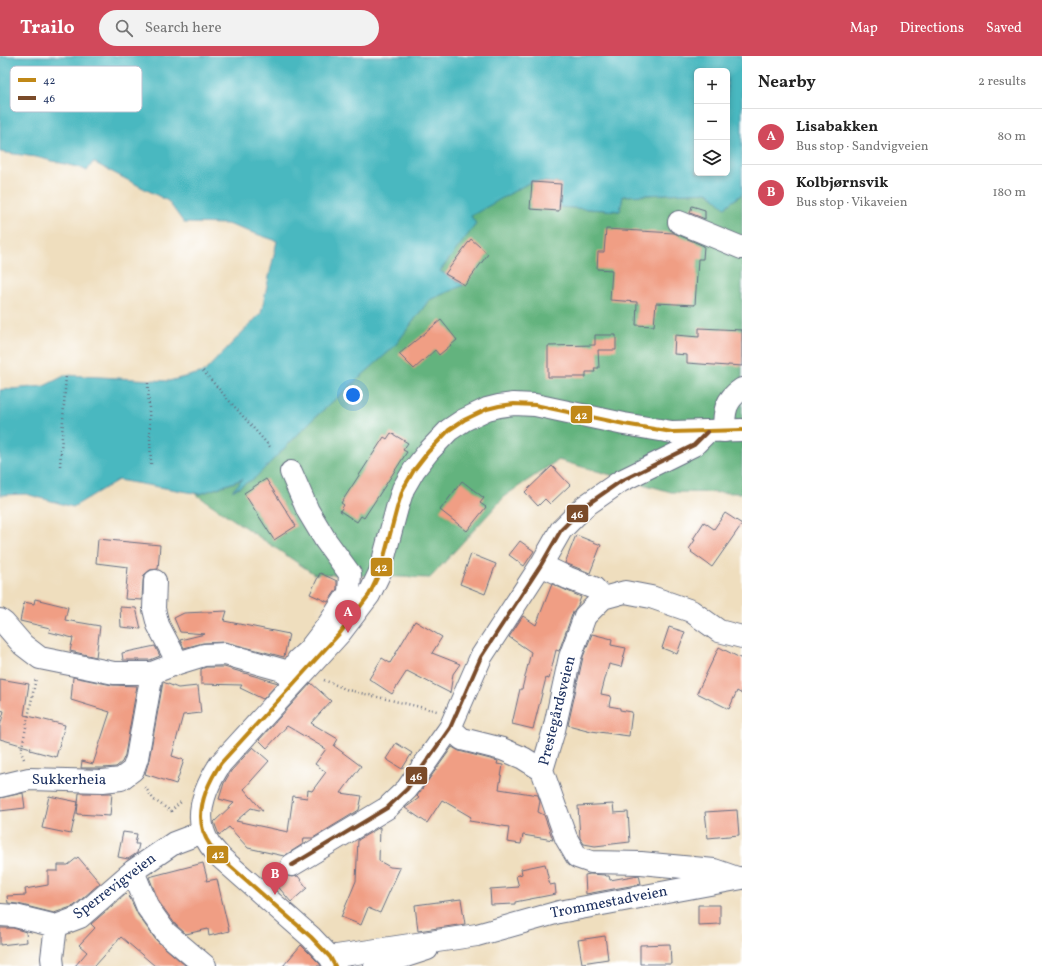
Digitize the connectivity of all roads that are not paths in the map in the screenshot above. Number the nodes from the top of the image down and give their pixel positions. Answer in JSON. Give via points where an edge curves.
{"nodes":[{"id":1,"x":679,"y":222,"type":"dead end"},
{"id":2,"x":742,"y":248,"type":"edge"},
{"id":3,"x":742,"y":389,"type":"edge"},
{"id":4,"x":724,"y":431,"type":"edge"},
{"id":5,"x":291,"y":472,"type":"dead end"},
{"id":6,"x":541,"y":565,"type":"junction"},
{"id":7,"x":155,"y":581,"type":"dead end"},
{"id":8,"x":603,"y":598,"type":"junction"},
{"id":9,"x":0,"y":620,"type":"edge"},
{"id":10,"x":742,"y":637,"type":"edge"},
{"id":11,"x":178,"y":663,"type":"junction"},
{"id":12,"x":152,"y":673,"type":"junction"},
{"id":13,"x":296,"y":676,"type":"junction"},
{"id":14,"x":452,"y":722,"type":"junction"},
{"id":15,"x":542,"y":770,"type":"junction"},
{"id":16,"x":0,"y":786,"type":"edge"},
{"id":17,"x":203,"y":832,"type":"junction"},
{"id":18,"x":292,"y":865,"type":"dead end"},
{"id":19,"x":133,"y":872,"type":"junction"},
{"id":20,"x":740,"y":878,"type":"edge"},
{"id":21,"x":0,"y":916,"type":"edge"},
{"id":22,"x":56,"y":926,"type":"junction"},
{"id":23,"x":477,"y":935,"type":"junction"},
{"id":24,"x":333,"y":962,"type":"edge"},
{"id":25,"x":53,"y":966,"type":"edge"},
{"id":26,"x":205,"y":966,"type":"edge"},
{"id":27,"x":375,"y":966,"type":"edge"}],
"edges":[{"from":1,"to":2,"type":"street"},
{"from":3,"to":4,"type":"street","via":[[727,404]]},
{"from":4,"to":6,"type":"street","via":[[622,481],[585,506],[561,530]]},
{"from":4,"to":13,"type":"street","via":[[672,432],[535,405],[514,404],[487,409],[464,420],[449,430],[428,452],[403,489],[380,572],[369,595],[340,633]]},
{"from":5,"to":13,"type":"street","via":[[308,511],[350,574],[349,594],[308,651],[298,660]]},
{"from":6,"to":8,"type":"street","via":[[594,588]]},
{"from":6,"to":14,"type":"street","via":[[481,657]]},
{"from":7,"to":11,"type":"street","via":[[154,609],[158,625]]},
{"from":8,"to":10,"type":"street","name":"Prestegårdsveien","via":[[625,592],[651,597],[691,611],[719,630]]},
{"from":8,"to":15,"type":"street","name":"Prestegårdsveien","via":[[585,616],[582,623],[570,657],[554,730]]},
{"from":9,"to":12,"type":"street","via":[[23,645],[40,658],[114,672]]},
{"from":11,"to":12,"type":"street"},
{"from":11,"to":13,"type":"street","via":[[204,655],[226,654]]},
{"from":12,"to":16,"type":"street","name":"Sukkerheia","via":[[137,758],[133,770],[121,779],[29,779]]},
{"from":13,"to":17,"type":"street","via":[[221,763],[210,780],[201,804]]},
{"from":14,"to":15,"type":"street","via":[[462,739],[502,749]]},
{"from":14,"to":18,"type":"street","via":[[408,789],[387,808]]},
{"from":15,"to":20,"type":"street","name":"Prestegårdsveien","via":[[566,838],[577,857],[591,862],[641,863],[714,870]]},
{"from":17,"to":19,"type":"street","name":"Sperrevigveien","via":[[174,844]]},
{"from":17,"to":24,"type":"street","via":[[220,857],[311,937]]},
{"from":19,"to":22,"type":"street","name":"Sperrevigveien","via":[[80,917]]},
{"from":19,"to":26,"type":"street","via":[[148,908],[166,933]]},
{"from":20,"to":23,"type":"street","name":"Trommestadveien","via":[[558,912]]},
{"from":21,"to":22,"type":"street","name":"Sperrevigveien","via":[[15,916]]},
{"from":22,"to":25,"type":"street"},
{"from":23,"to":24,"type":"street","name":"Trommestadveien"},
{"from":23,"to":27,"type":"street","name":"Trommestadveien"}]}
